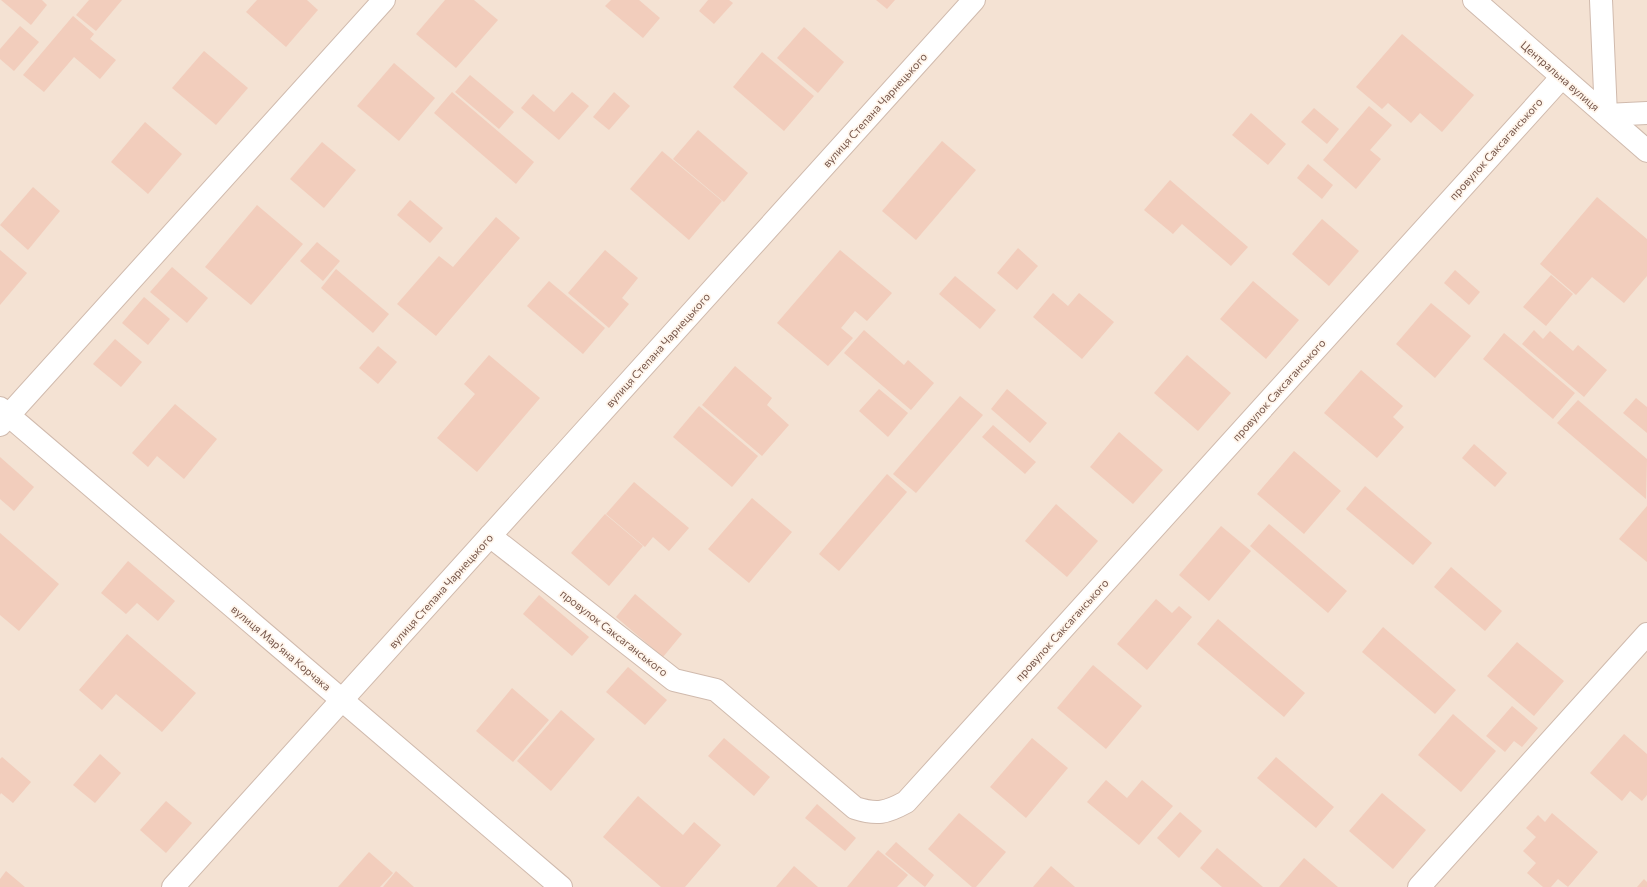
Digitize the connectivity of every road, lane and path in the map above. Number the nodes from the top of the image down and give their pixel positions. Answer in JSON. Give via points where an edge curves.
{"nodes":[{"id":1,"x":384,"y":0,"type":"edge"},
{"id":2,"x":974,"y":0,"type":"edge"},
{"id":3,"x":1474,"y":0,"type":"edge"},
{"id":4,"x":1602,"y":0,"type":"edge"},
{"id":5,"x":1562,"y":77,"type":"junction"},
{"id":6,"x":1647,"y":113,"type":"edge"},
{"id":7,"x":1606,"y":116,"type":"junction"},
{"id":8,"x":1647,"y":151,"type":"edge"},
{"id":9,"x":3,"y":416,"type":"edge"},
{"id":10,"x":490,"y":536,"type":"junction"},
{"id":11,"x":1647,"y":634,"type":"edge"},
{"id":12,"x":342,"y":700,"type":"junction"},
{"id":13,"x":173,"y":887,"type":"edge"},
{"id":14,"x":561,"y":887,"type":"edge"},
{"id":15,"x":1419,"y":887,"type":"edge"}],
"edges":[{"from":1,"to":9,"type":"street"},
{"from":2,"to":10,"type":"street","name":"вулиця Степана Чарнецького"},
{"from":3,"to":5,"type":"street","name":"Центральна вулиця"},
{"from":4,"to":7,"type":"street"},
{"from":5,"to":7,"type":"street","name":"Центральна вулиця"},
{"from":5,"to":10,"type":"street","name":"провулок Саксаганського","via":[[906,802],[888,812],[870,813],[855,808],[716,690],[674,680]]},
{"from":6,"to":7,"type":"street"},
{"from":7,"to":8,"type":"street","name":"Центральна вулиця"},
{"from":9,"to":12,"type":"street","name":"вулиця Мар'яна Корчака"},
{"from":10,"to":12,"type":"street","name":"вулиця Степана Чарнецького"},
{"from":11,"to":15,"type":"street"},
{"from":12,"to":13,"type":"street","name":"вулиця Степана Чарнецького"},
{"from":12,"to":14,"type":"street","name":"вулиця Мар'яна Корчака"}]}
